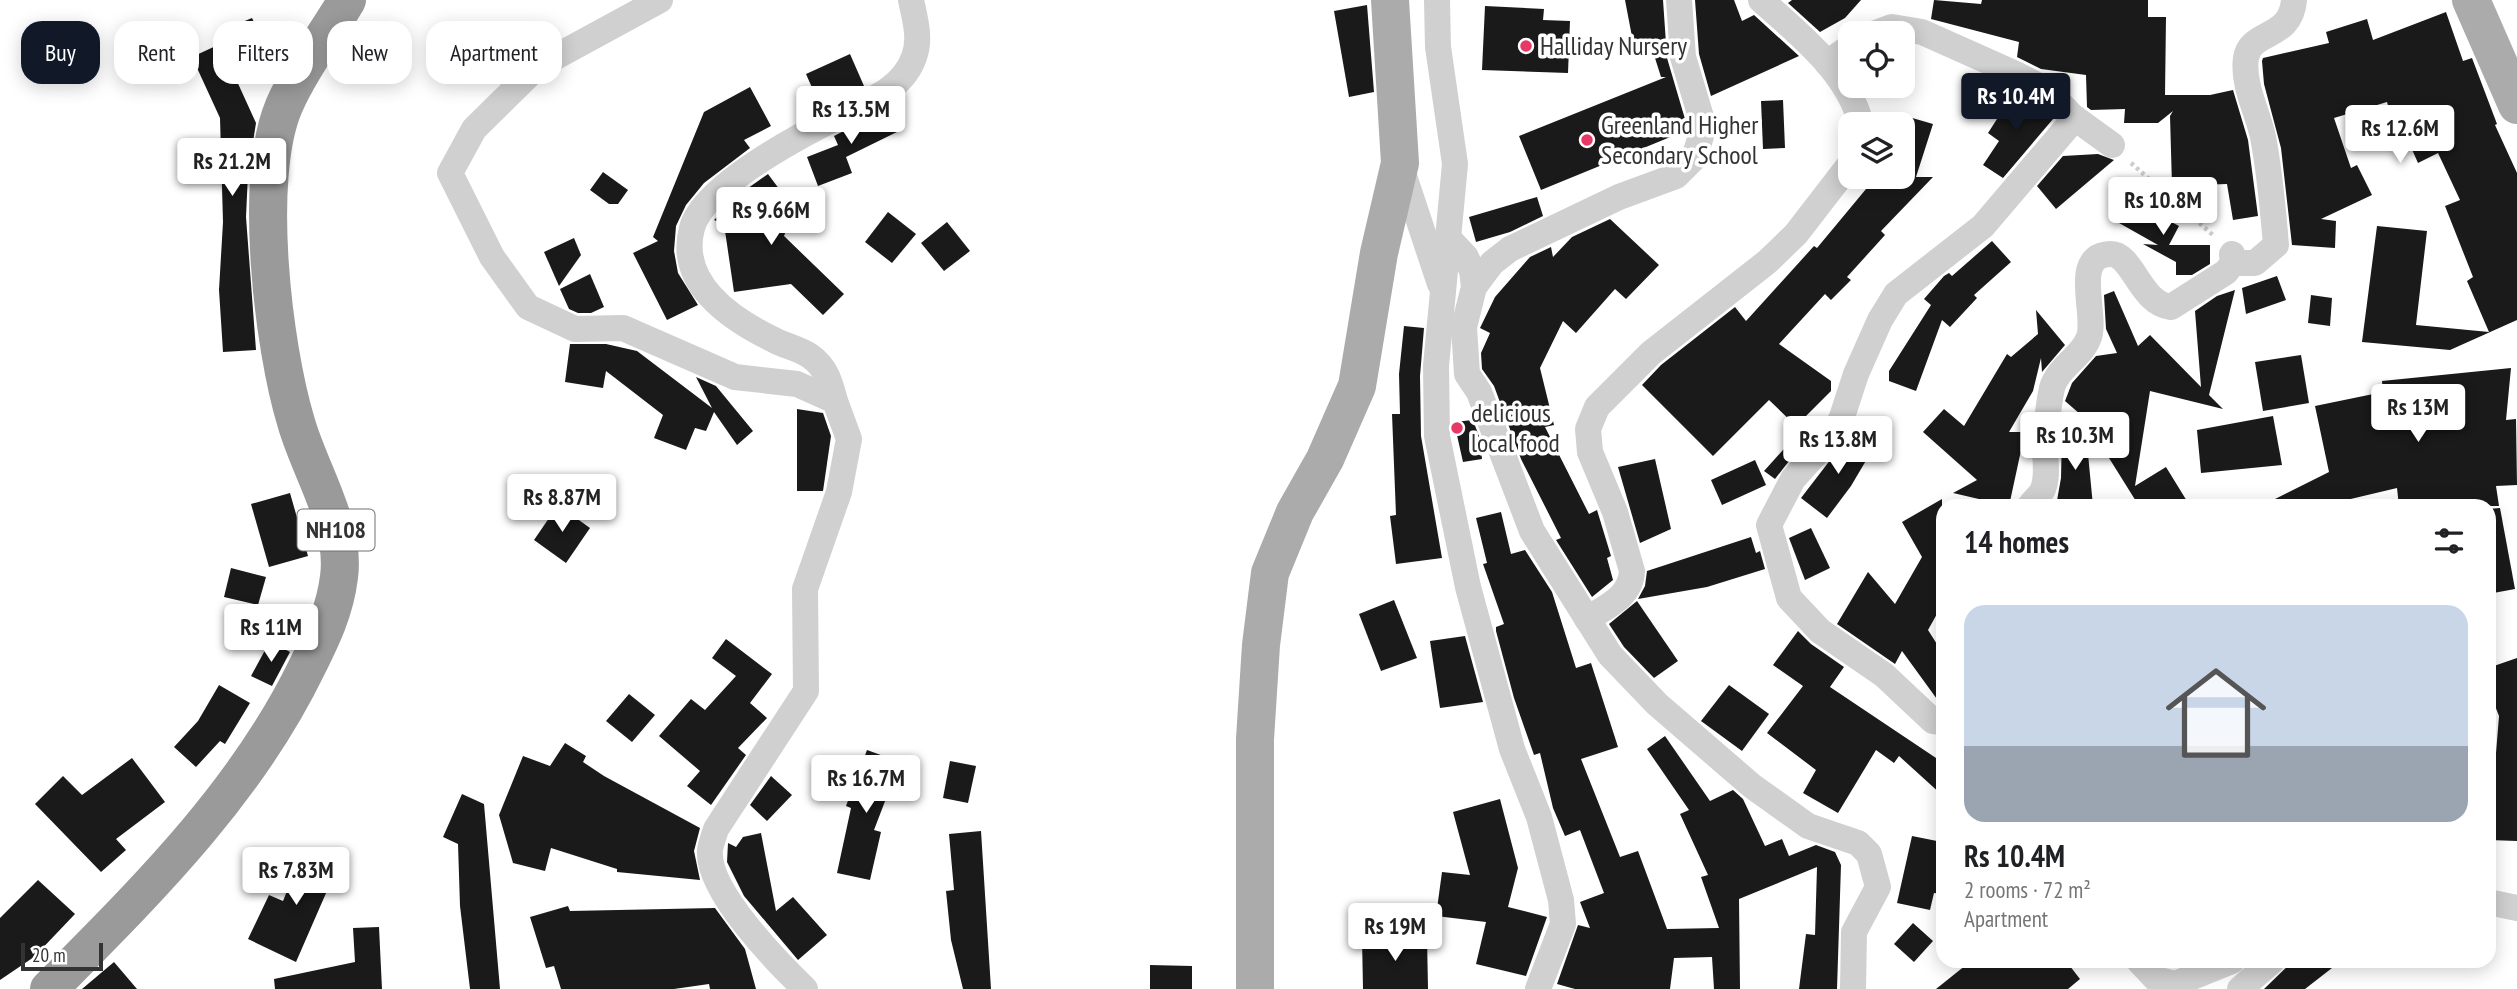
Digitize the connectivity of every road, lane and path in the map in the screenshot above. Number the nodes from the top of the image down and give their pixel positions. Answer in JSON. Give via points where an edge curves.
{"nodes":[{"id":1,"x":347,"y":0,"type":"edge"},
{"id":2,"x":660,"y":0,"type":"edge"},
{"id":3,"x":911,"y":0,"type":"edge"},
{"id":4,"x":1390,"y":0,"type":"edge"},
{"id":5,"x":1437,"y":0,"type":"edge"},
{"id":6,"x":1679,"y":0,"type":"edge"},
{"id":7,"x":1761,"y":0,"type":"edge"},
{"id":8,"x":2294,"y":0,"type":"edge"},
{"id":9,"x":2471,"y":0,"type":"edge"},
{"id":10,"x":1915,"y":31,"type":"edge"},
{"id":11,"x":1838,"y":56,"type":"edge"},
{"id":12,"x":1827,"y":64,"type":"junction"},
{"id":13,"x":2517,"y":105,"type":"edge"},
{"id":14,"x":1856,"y":112,"type":"edge"},
{"id":15,"x":2075,"y":118,"type":"junction"},
{"id":16,"x":2112,"y":145,"type":"joint"},
{"id":17,"x":1400,"y":163,"type":"junction"},
{"id":18,"x":1838,"y":180,"type":"edge"},
{"id":19,"x":1449,"y":239,"type":"junction"},
{"id":20,"x":2232,"y":258,"type":"junction"},
{"id":21,"x":1474,"y":287,"type":"junction"},
{"id":22,"x":1442,"y":292,"type":"junction"},
{"id":23,"x":835,"y":401,"type":"junction"},
{"id":24,"x":2036,"y":499,"type":"edge"},
{"id":25,"x":1587,"y":619,"type":"junction"},
{"id":26,"x":1936,"y":721,"type":"edge"},
{"id":27,"x":2496,"y":904,"type":"edge"},
{"id":28,"x":2517,"y":908,"type":"edge"},
{"id":29,"x":2145,"y":968,"type":"edge"},
{"id":30,"x":2216,"y":968,"type":"edge"},
{"id":31,"x":2264,"y":968,"type":"edge"},
{"id":32,"x":49,"y":989,"type":"edge"},
{"id":33,"x":805,"y":989,"type":"edge"},
{"id":34,"x":1255,"y":989,"type":"edge"},
{"id":35,"x":1538,"y":989,"type":"edge"},
{"id":36,"x":1853,"y":989,"type":"edge"},
{"id":37,"x":2240,"y":989,"type":"edge"}],
"edges":[{"from":1,"to":32,"type":"highway","number":"NH108","via":[[285,105],[270,170],[274,317],[282,366],[296,422],[336,529],[339,575],[330,621],[279,722],[223,803],[138,899]]},
{"from":2,"to":23,"type":"street","via":[[537,67],[474,129],[450,173],[492,257],[528,307],[575,329],[623,328],[734,377],[797,384]]},
{"from":3,"to":23,"type":"street","via":[[918,39],[905,76],[875,99],[738,174],[714,193],[692,227],[694,273],[707,296],[746,324],[809,355],[827,374]]},
{"from":4,"to":17,"type":"main road"},
{"from":5,"to":19,"type":"street","via":[[1438,47],[1455,164]]},
{"from":6,"to":21,"type":"street","via":[[1683,57],[1700,117],[1701,136],[1693,158],[1676,176],[1619,197],[1510,249]]},
{"from":7,"to":12,"type":"street"},
{"from":8,"to":20,"type":"street","via":[[2286,25],[2246,55],[2245,70],[2271,183],[2276,245],[2255,263]]},
{"from":9,"to":13,"type":"main road"},
{"from":10,"to":15,"type":"street","via":[[2047,90]]},
{"from":11,"to":12,"type":"street"},
{"from":12,"to":14,"type":"street"},
{"from":15,"to":16,"type":"street"},
{"from":15,"to":26,"type":"street","via":[[1983,226],[1896,295],[1856,374],[1841,420],[1793,479],[1769,525],[1789,598],[1821,631],[1884,675]]},
{"from":16,"to":20,"type":"path"},
{"from":17,"to":22,"type":"street"},
{"from":17,"to":34,"type":"main road","via":[[1379,253],[1357,386],[1270,573],[1255,739]]},
{"from":18,"to":25,"type":"street","via":[[1768,262],[1651,353],[1597,407],[1588,429],[1590,452],[1615,512],[1632,582],[1618,599]]},
{"from":19,"to":21,"type":"street","via":[[1466,257]]},
{"from":19,"to":22,"type":"street"},
{"from":20,"to":24,"type":"street","via":[[2226,272],[2171,307],[2152,300],[2122,257],[2112,253],[2091,264],[2089,338],[2052,388],[2046,476]]},
{"from":21,"to":25,"type":"street","via":[[1464,327],[1467,374],[1479,392],[1532,531]]},
{"from":22,"to":35,"type":"street","via":[[1435,407],[1443,468],[1468,587],[1512,749],[1539,817],[1561,900],[1563,924]]},
{"from":23,"to":33,"type":"street","via":[[849,439],[839,492],[805,589],[806,691],[716,829],[710,852],[717,881],[762,947]]},
{"from":25,"to":36,"type":"street","via":[[1634,683],[1702,746],[1808,826],[1858,843],[1869,854],[1878,887],[1854,932]]},
{"from":27,"to":28,"type":"street"},
{"from":29,"to":30,"type":"street","via":[[2168,984]]},
{"from":31,"to":37,"type":"street"}]}
